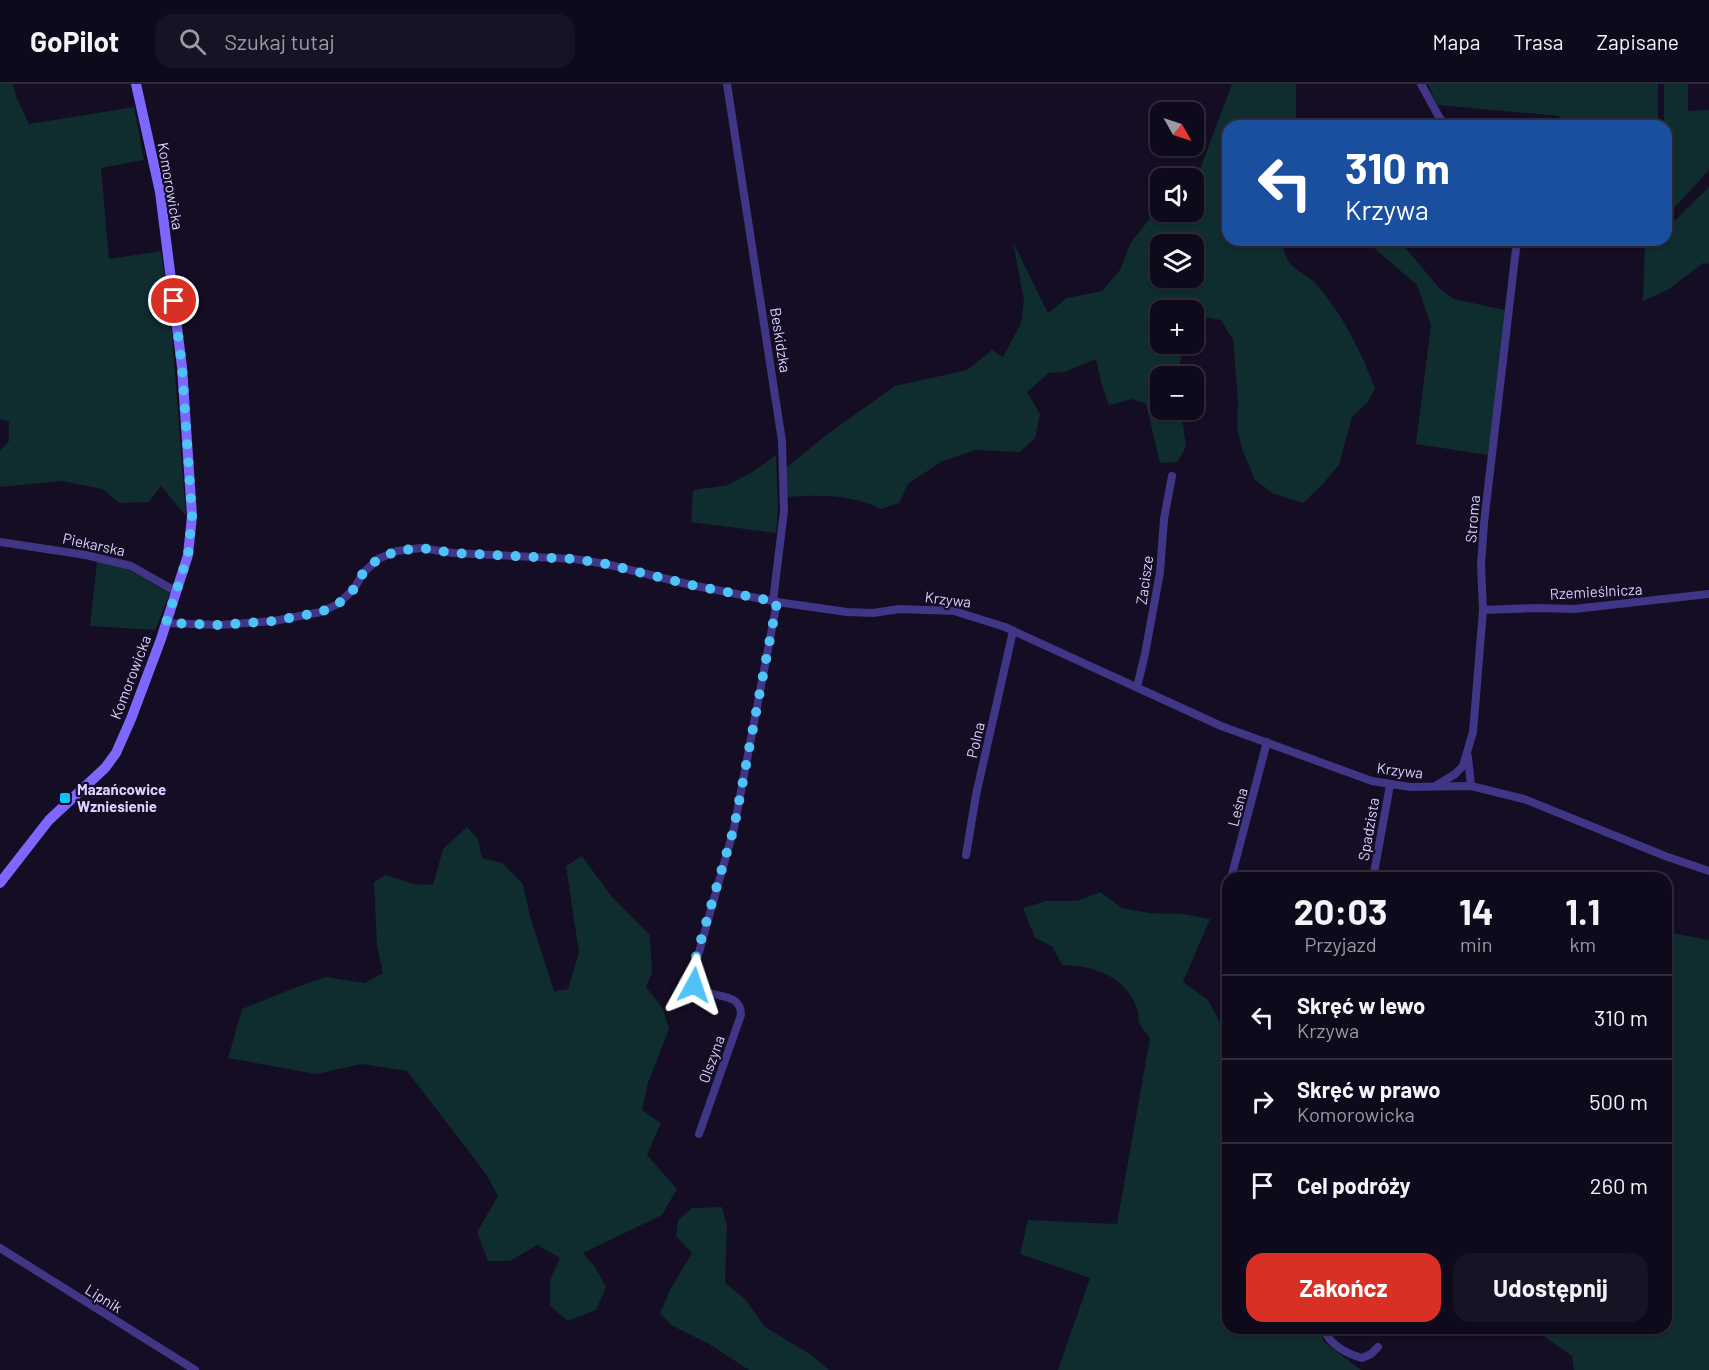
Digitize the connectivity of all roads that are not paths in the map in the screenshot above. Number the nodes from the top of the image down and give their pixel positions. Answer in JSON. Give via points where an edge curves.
{"nodes":[{"id":1,"x":136,"y":84,"type":"edge"},
{"id":2,"x":727,"y":84,"type":"edge"},
{"id":3,"x":1421,"y":84,"type":"edge"},
{"id":4,"x":1441,"y":120,"type":"edge"},
{"id":5,"x":1516,"y":246,"type":"edge"},
{"id":6,"x":1172,"y":476,"type":"dead end"},
{"id":7,"x":0,"y":542,"type":"edge"},
{"id":8,"x":177,"y":592,"type":"junction"},
{"id":9,"x":1709,"y":594,"type":"edge"},
{"id":10,"x":775,"y":602,"type":"junction"},
{"id":11,"x":1484,"y":610,"type":"junction"},
{"id":12,"x":166,"y":623,"type":"junction"},
{"id":13,"x":1013,"y":631,"type":"junction"},
{"id":14,"x":1137,"y":687,"type":"junction"},
{"id":15,"x":1267,"y":742,"type":"junction"},
{"id":16,"x":1467,"y":755,"type":"junction"},
{"id":17,"x":1390,"y":785,"type":"junction"},
{"id":18,"x":1436,"y":786,"type":"junction"},
{"id":19,"x":1471,"y":786,"type":"junction"},
{"id":20,"x":966,"y":855,"type":"dead end"},
{"id":21,"x":1709,"y":871,"type":"edge"},
{"id":22,"x":1233,"y":872,"type":"edge"},
{"id":23,"x":1374,"y":872,"type":"edge"},
{"id":24,"x":0,"y":883,"type":"edge"},
{"id":25,"x":699,"y":1134,"type":"dead end"},
{"id":26,"x":0,"y":1248,"type":"edge"},
{"id":27,"x":1327,"y":1334,"type":"edge"},
{"id":28,"x":1378,"y":1347,"type":"dead end"},
{"id":29,"x":195,"y":1370,"type":"edge"}],
"edges":[{"from":1,"to":8,"type":"street","name":"Komorowicka","via":[[160,192],[183,378],[192,516],[188,555]]},
{"from":2,"to":10,"type":"street","name":"Beskidzka","via":[[782,441],[784,511]]},
{"from":3,"to":4,"type":"street"},
{"from":5,"to":11,"type":"street","name":"Stroma","via":[[1484,523]]},
{"from":6,"to":14,"type":"street","name":"Zacisze","via":[[1160,572]]},
{"from":7,"to":8,"type":"street","name":"Piekarska","via":[[131,566]]},
{"from":8,"to":12,"type":"street","name":"Komorowicka"},
{"from":9,"to":11,"type":"street","name":"Rzemieślnicza","via":[[1574,609]]},
{"from":10,"to":12,"type":"street","name":"Krzywa","via":[[574,559],[421,548],[397,551],[378,559],[338,604],[321,612],[220,625]]},
{"from":10,"to":13,"type":"street","name":"Krzywa","via":[[847,612],[954,610]]},
{"from":10,"to":25,"type":"street","name":"Olszyna","via":[[734,828],[692,976],[694,985],[701,990],[731,998],[741,1009]]},
{"from":11,"to":16,"type":"street","name":"Stroma","via":[[1473,732]]},
{"from":12,"to":24,"type":"street","name":"Komorowicka","via":[[116,753],[49,820]]},
{"from":13,"to":14,"type":"street","name":"Krzywa"},
{"from":13,"to":20,"type":"street","name":"Polna"},
{"from":14,"to":15,"type":"street","name":"Krzywa","via":[[1221,726]]},
{"from":15,"to":17,"type":"street","name":"Krzywa"},
{"from":15,"to":22,"type":"street","name":"Leśna"},
{"from":16,"to":18,"type":"street","name":"Stroma","via":[[1455,774]]},
{"from":16,"to":19,"type":"street"},
{"from":17,"to":18,"type":"street","name":"Krzywa"},
{"from":17,"to":23,"type":"street","name":"Spadzista"},
{"from":18,"to":19,"type":"street","name":"Krzywa"},
{"from":19,"to":21,"type":"street","name":"Krzywa","via":[[1524,799]]},
{"from":26,"to":29,"type":"street","name":"Lipnik"},
{"from":27,"to":28,"type":"street","via":[[1350,1355],[1362,1358]]}]}
